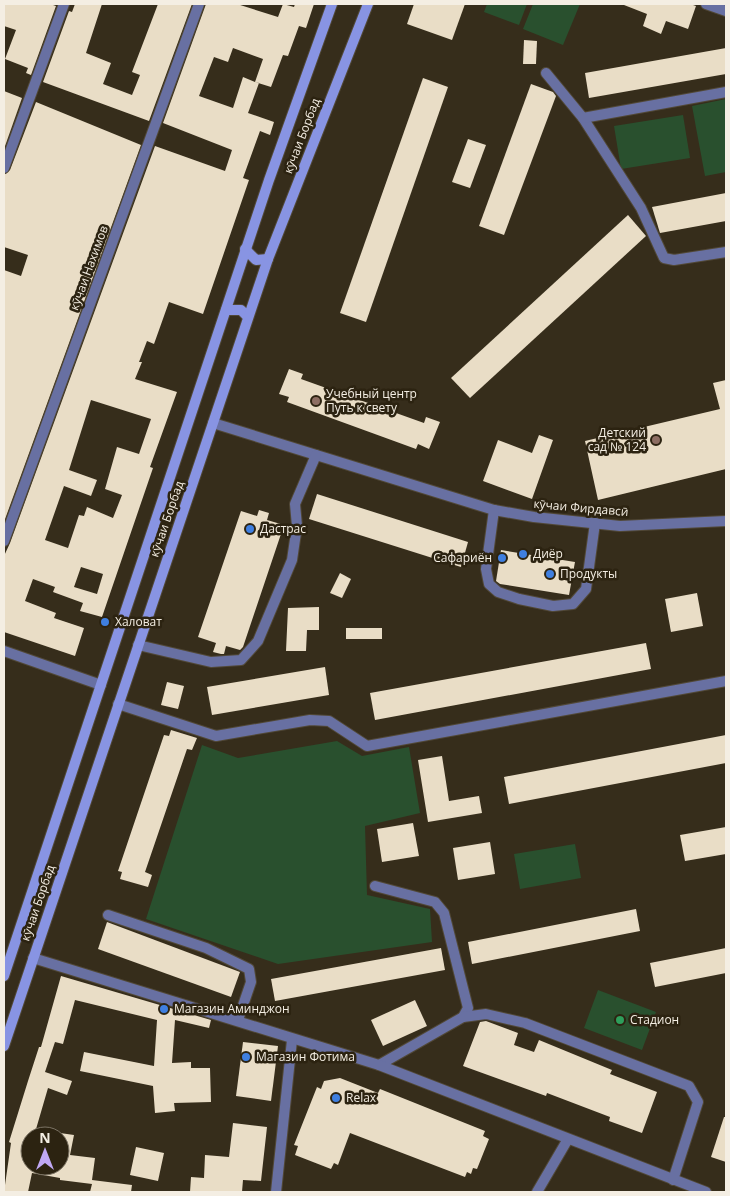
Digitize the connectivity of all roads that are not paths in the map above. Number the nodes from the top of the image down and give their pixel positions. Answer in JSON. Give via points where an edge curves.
{"nodes":[{"id":1,"x":64,"y":4,"type":"edge"},
{"id":2,"x":199,"y":4,"type":"edge"},
{"id":3,"x":332,"y":4,"type":"edge"},
{"id":4,"x":368,"y":4,"type":"edge"},
{"id":5,"x":706,"y":4,"type":"edge"},
{"id":6,"x":726,"y":11,"type":"edge"},
{"id":7,"x":546,"y":73,"type":"dead end"},
{"id":8,"x":726,"y":92,"type":"edge"},
{"id":9,"x":583,"y":118,"type":"junction"},
{"id":10,"x":4,"y":168,"type":"edge"},
{"id":11,"x":245,"y":249,"type":"junction"},
{"id":12,"x":726,"y":252,"type":"edge"},
{"id":13,"x":268,"y":259,"type":"junction"},
{"id":14,"x":226,"y":310,"type":"junction"},
{"id":15,"x":248,"y":317,"type":"junction"},
{"id":16,"x":213,"y":423,"type":"junction"},
{"id":17,"x":316,"y":455,"type":"junction"},
{"id":18,"x":494,"y":510,"type":"junction"},
{"id":19,"x":726,"y":521,"type":"edge"},
{"id":20,"x":595,"y":523,"type":"junction"},
{"id":21,"x":4,"y":541,"type":"edge"},
{"id":22,"x":138,"y":645,"type":"junction"},
{"id":23,"x":4,"y":650,"type":"edge"},
{"id":24,"x":726,"y":681,"type":"edge"},
{"id":25,"x":101,"y":685,"type":"junction"},
{"id":26,"x":118,"y":704,"type":"junction"},
{"id":27,"x":375,"y":886,"type":"dead end"},
{"id":28,"x":108,"y":915,"type":"dead end"},
{"id":29,"x":33,"y":958,"type":"junction"},
{"id":30,"x":4,"y":976,"type":"edge"},
{"id":31,"x":463,"y":1017,"type":"junction"},
{"id":32,"x":238,"y":1020,"type":"junction"},
{"id":33,"x":292,"y":1040,"type":"junction"},
{"id":34,"x":4,"y":1046,"type":"edge"},
{"id":35,"x":379,"y":1065,"type":"junction"},
{"id":36,"x":568,"y":1139,"type":"junction"},
{"id":37,"x":673,"y":1180,"type":"junction"},
{"id":38,"x":276,"y":1192,"type":"edge"},
{"id":39,"x":537,"y":1192,"type":"edge"},
{"id":40,"x":706,"y":1192,"type":"edge"}],
"edges":[{"from":1,"to":10,"type":"street"},
{"from":2,"to":21,"type":"street","name":"кӯчаи Нахимов"},
{"from":3,"to":11,"type":"main road","name":"кӯчаи Борбад"},
{"from":4,"to":13,"type":"main road","name":"кӯчаи Борбад"},
{"from":5,"to":6,"type":"street"},
{"from":7,"to":9,"type":"street"},
{"from":8,"to":9,"type":"street"},
{"from":9,"to":12,"type":"street","via":[[641,208],[664,258],[674,260]]},
{"from":11,"to":13,"type":"main road","via":[[256,260]]},
{"from":11,"to":14,"type":"main road","name":"кӯчаи Борбад"},
{"from":13,"to":15,"type":"main road","name":"кӯчаи Борбад"},
{"from":14,"to":15,"type":"main road","via":[[241,310]]},
{"from":14,"to":25,"type":"main road","name":"кӯчаи Борбад"},
{"from":15,"to":16,"type":"main road","name":"кӯчаи Борбад"},
{"from":16,"to":17,"type":"street","name":"кӯчаи Фирдавсӣ"},
{"from":16,"to":22,"type":"main road","name":"кӯчаи Борбад"},
{"from":17,"to":18,"type":"street","name":"кӯчаи Фирдавсӣ"},
{"from":17,"to":22,"type":"street","via":[[296,504],[298,526],[292,560],[258,641],[241,660],[211,662]]},
{"from":18,"to":20,"type":"street","name":"кӯчаи Фирдавсӣ"},
{"from":18,"to":20,"type":"street","via":[[486,569],[489,584],[498,592],[553,606],[573,604],[586,589]]},
{"from":19,"to":20,"type":"street","name":"кӯчаи Фирдавсӣ","via":[[620,526]]},
{"from":22,"to":26,"type":"main road","name":"кӯчаи Борбад"},
{"from":23,"to":25,"type":"street"},
{"from":24,"to":26,"type":"street","via":[[367,746],[329,721],[310,720],[216,736]]},
{"from":25,"to":30,"type":"main road","name":"кӯчаи Борбад"},
{"from":26,"to":29,"type":"main road","name":"кӯчаи Борбад"},
{"from":27,"to":31,"type":"street","via":[[435,902],[444,913],[468,1008]]},
{"from":28,"to":32,"type":"street","via":[[206,948],[249,969],[251,982]]},
{"from":29,"to":32,"type":"street"},
{"from":29,"to":34,"type":"main road","name":"кӯчаи Борбад"},
{"from":31,"to":35,"type":"street"},
{"from":31,"to":37,"type":"street","via":[[486,1014],[525,1023],[689,1086],[698,1102]]},
{"from":32,"to":33,"type":"street"},
{"from":33,"to":35,"type":"street"},
{"from":33,"to":38,"type":"street"},
{"from":35,"to":36,"type":"street"},
{"from":36,"to":37,"type":"street"},
{"from":36,"to":39,"type":"street"},
{"from":37,"to":40,"type":"street"}]}
